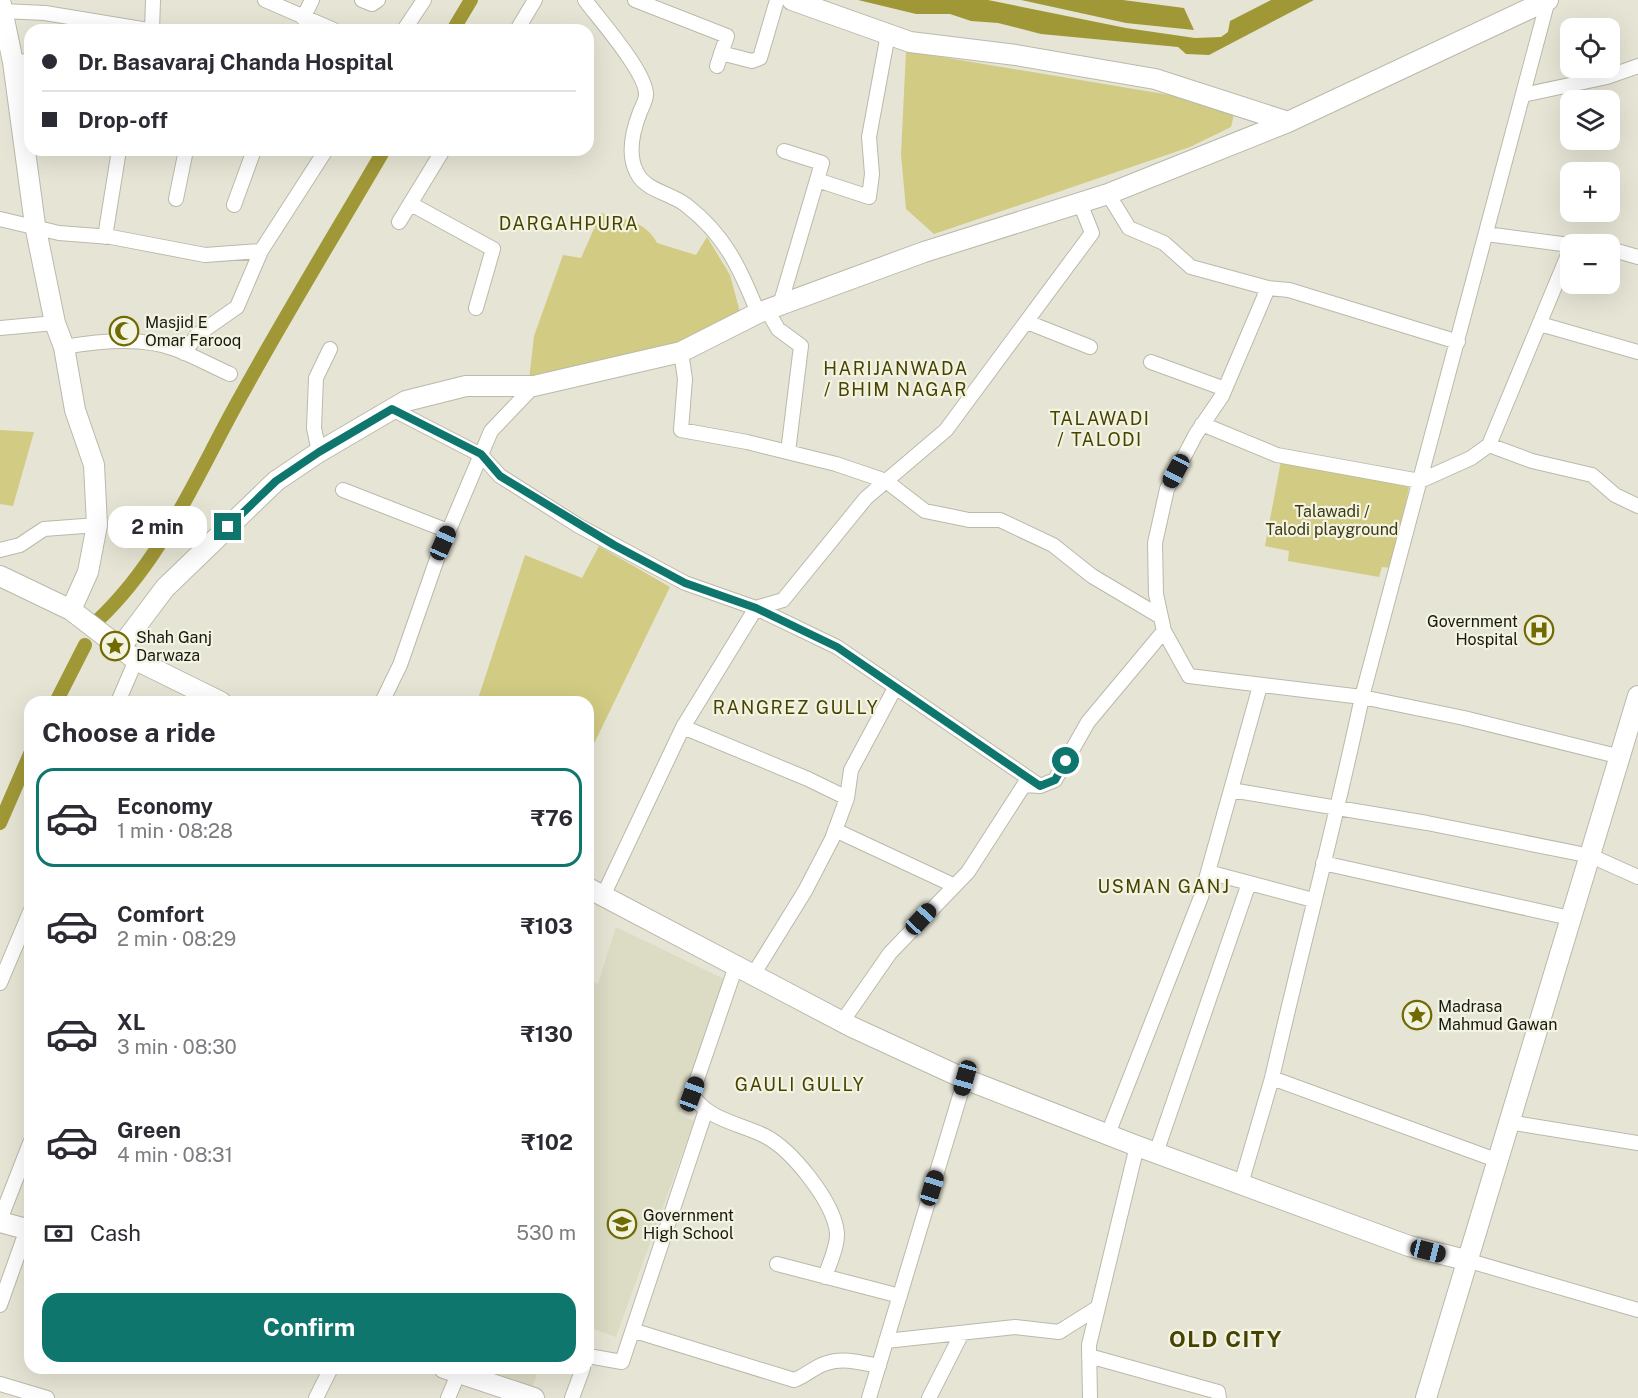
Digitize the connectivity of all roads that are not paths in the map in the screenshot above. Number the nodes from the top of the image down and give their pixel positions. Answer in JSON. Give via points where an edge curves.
{"nodes":[{"id":1,"x":153,"y":0,"type":"edge"},
{"id":2,"x":265,"y":0,"type":"edge"},
{"id":3,"x":312,"y":0,"type":"edge"},
{"id":4,"x":362,"y":0,"type":"edge"},
{"id":5,"x":378,"y":0,"type":"edge"},
{"id":6,"x":424,"y":0,"type":"edge"},
{"id":7,"x":535,"y":0,"type":"edge"},
{"id":8,"x":585,"y":0,"type":"edge"},
{"id":9,"x":635,"y":0,"type":"edge"},
{"id":10,"x":777,"y":0,"type":"edge"},
{"id":11,"x":792,"y":0,"type":"edge"},
{"id":12,"x":1548,"y":0,"type":"edge"},
{"id":13,"x":2,"y":6,"type":"edge"},
{"id":14,"x":303,"y":18,"type":"junction"},
{"id":15,"x":113,"y":24,"type":"edge"},
{"id":16,"x":151,"y":24,"type":"edge"},
{"id":17,"x":318,"y":24,"type":"edge"},
{"id":18,"x":408,"y":24,"type":"edge"},
{"id":19,"x":521,"y":24,"type":"edge"},
{"id":20,"x":888,"y":34,"type":"junction"},
{"id":21,"x":21,"y":62,"type":"edge"},
{"id":22,"x":1638,"y":66,"type":"edge"},
{"id":23,"x":1523,"y":95,"type":"junction"},
{"id":24,"x":24,"y":100,"type":"edge"},
{"id":25,"x":1288,"y":122,"type":"junction"},
{"id":26,"x":784,"y":151,"type":"dead end"},
{"id":27,"x":28,"y":156,"type":"edge"},
{"id":28,"x":118,"y":156,"type":"edge"},
{"id":29,"x":185,"y":156,"type":"edge"},
{"id":30,"x":252,"y":156,"type":"edge"},
{"id":31,"x":322,"y":156,"type":"edge"},
{"id":32,"x":439,"y":156,"type":"edge"},
{"id":33,"x":817,"y":180,"type":"junction"},
{"id":34,"x":1107,"y":194,"type":"junction"},
{"id":35,"x":176,"y":199,"type":"dead end"},
{"id":36,"x":1080,"y":203,"type":"junction"},
{"id":37,"x":411,"y":204,"type":"junction"},
{"id":38,"x":234,"y":205,"type":"dead end"},
{"id":39,"x":0,"y":219,"type":"edge"},
{"id":40,"x":399,"y":222,"type":"dead end"},
{"id":41,"x":34,"y":225,"type":"junction"},
{"id":42,"x":1486,"y":234,"type":"junction"},
{"id":43,"x":105,"y":237,"type":"junction"},
{"id":44,"x":1560,"y":244,"type":"edge"},
{"id":45,"x":261,"y":250,"type":"junction"},
{"id":46,"x":1620,"y":252,"type":"edge"},
{"id":47,"x":1638,"y":256,"type":"edge"},
{"id":48,"x":1560,"y":275,"type":"edge"},
{"id":49,"x":1268,"y":288,"type":"junction"},
{"id":50,"x":476,"y":308,"type":"dead end"},
{"id":51,"x":768,"y":309,"type":"junction"},
{"id":52,"x":1027,"y":322,"type":"junction"},
{"id":53,"x":56,"y":323,"type":"junction"},
{"id":54,"x":1540,"y":324,"type":"junction"},
{"id":55,"x":0,"y":328,"type":"edge"},
{"id":56,"x":1458,"y":342,"type":"junction"},
{"id":57,"x":64,"y":347,"type":"junction"},
{"id":58,"x":1090,"y":347,"type":"dead end"},
{"id":59,"x":330,"y":349,"type":"dead end"},
{"id":60,"x":681,"y":352,"type":"junction"},
{"id":61,"x":1638,"y":352,"type":"edge"},
{"id":62,"x":184,"y":353,"type":"junction"},
{"id":63,"x":1151,"y":362,"type":"dead end"},
{"id":64,"x":230,"y":374,"type":"dead end"},
{"id":65,"x":534,"y":386,"type":"junction"},
{"id":66,"x":1225,"y":389,"type":"junction"},
{"id":67,"x":392,"y":409,"type":"junction"},
{"id":68,"x":1202,"y":424,"type":"junction"},
{"id":69,"x":1489,"y":445,"type":"junction"},
{"id":70,"x":319,"y":452,"type":"junction"},
{"id":71,"x":788,"y":452,"type":"junction"},
{"id":72,"x":481,"y":454,"type":"junction"},
{"id":73,"x":886,"y":481,"type":"junction"},
{"id":74,"x":1420,"y":482,"type":"junction"},
{"id":75,"x":343,"y":490,"type":"dead end"},
{"id":76,"x":1638,"y":506,"type":"edge"},
{"id":77,"x":97,"y":525,"type":"junction"},
{"id":78,"x":448,"y":531,"type":"junction"},
{"id":79,"x":0,"y":550,"type":"edge"},
{"id":80,"x":0,"y":576,"type":"edge"},
{"id":81,"x":756,"y":608,"type":"junction"},
{"id":82,"x":70,"y":610,"type":"junction"},
{"id":83,"x":1162,"y":624,"type":"junction"},
{"id":84,"x":120,"y":648,"type":"junction"},
{"id":85,"x":136,"y":660,"type":"junction"},
{"id":86,"x":1260,"y":686,"type":"junction"},
{"id":87,"x":895,"y":688,"type":"junction"},
{"id":88,"x":121,"y":696,"type":"edge"},
{"id":89,"x":209,"y":696,"type":"edge"},
{"id":90,"x":385,"y":696,"type":"edge"},
{"id":91,"x":1638,"y":696,"type":"edge"},
{"id":92,"x":1362,"y":697,"type":"junction"},
{"id":93,"x":1634,"y":725,"type":"edge"},
{"id":94,"x":683,"y":726,"type":"junction"},
{"id":95,"x":1622,"y":757,"type":"junction"},
{"id":96,"x":1040,"y":786,"type":"junction"},
{"id":97,"x":1231,"y":790,"type":"junction"},
{"id":98,"x":847,"y":798,"type":"junction"},
{"id":99,"x":1338,"y":809,"type":"junction"},
{"id":100,"x":835,"y":830,"type":"junction"},
{"id":101,"x":1591,"y":856,"type":"junction"},
{"id":102,"x":1323,"y":863,"type":"junction"},
{"id":103,"x":1208,"y":872,"type":"junction"},
{"id":104,"x":1638,"y":877,"type":"edge"},
{"id":105,"x":1250,"y":883,"type":"junction"},
{"id":106,"x":953,"y":885,"type":"junction"},
{"id":107,"x":595,"y":892,"type":"edge"},
{"id":108,"x":1313,"y":900,"type":"junction"},
{"id":109,"x":1570,"y":918,"type":"junction"},
{"id":110,"x":24,"y":928,"type":"edge"},
{"id":111,"x":745,"y":970,"type":"junction"},
{"id":112,"x":0,"y":983,"type":"edge"},
{"id":113,"x":842,"y":1022,"type":"junction"},
{"id":114,"x":965,"y":1078,"type":"junction"},
{"id":115,"x":1272,"y":1078,"type":"junction"},
{"id":116,"x":706,"y":1110,"type":"junction"},
{"id":117,"x":1508,"y":1122,"type":"junction"},
{"id":118,"x":1108,"y":1134,"type":"junction"},
{"id":119,"x":1638,"y":1143,"type":"edge"},
{"id":120,"x":1137,"y":1146,"type":"junction"},
{"id":121,"x":1156,"y":1153,"type":"junction"},
{"id":122,"x":24,"y":1159,"type":"edge"},
{"id":123,"x":1496,"y":1160,"type":"junction"},
{"id":124,"x":1240,"y":1184,"type":"junction"},
{"id":125,"x":0,"y":1221,"type":"edge"},
{"id":126,"x":24,"y":1228,"type":"edge"},
{"id":127,"x":24,"y":1240,"type":"edge"},
{"id":128,"x":1466,"y":1260,"type":"junction"},
{"id":129,"x":777,"y":1264,"type":"dead end"},
{"id":130,"x":825,"y":1277,"type":"junction"},
{"id":131,"x":900,"y":1296,"type":"junction"},
{"id":132,"x":0,"y":1305,"type":"edge"},
{"id":133,"x":1097,"y":1308,"type":"junction"},
{"id":134,"x":1638,"y":1310,"type":"edge"},
{"id":135,"x":635,"y":1331,"type":"junction"},
{"id":136,"x":962,"y":1333,"type":"junction"},
{"id":137,"x":886,"y":1341,"type":"junction"},
{"id":138,"x":1089,"y":1356,"type":"junction"},
{"id":139,"x":594,"y":1357,"type":"edge"},
{"id":140,"x":879,"y":1366,"type":"junction"},
{"id":141,"x":328,"y":1374,"type":"edge"},
{"id":142,"x":451,"y":1374,"type":"edge"},
{"id":143,"x":463,"y":1374,"type":"edge"},
{"id":144,"x":581,"y":1374,"type":"edge"},
{"id":145,"x":0,"y":1384,"type":"edge"},
{"id":146,"x":47,"y":1398,"type":"edge"},
{"id":147,"x":316,"y":1398,"type":"edge"},
{"id":148,"x":448,"y":1398,"type":"edge"},
{"id":149,"x":534,"y":1398,"type":"edge"},
{"id":150,"x":572,"y":1398,"type":"edge"},
{"id":151,"x":869,"y":1398,"type":"edge"},
{"id":152,"x":929,"y":1398,"type":"edge"},
{"id":153,"x":1090,"y":1398,"type":"edge"},
{"id":154,"x":1219,"y":1398,"type":"edge"},
{"id":155,"x":1427,"y":1398,"type":"edge"}],
"edges":[{"from":1,"to":16,"type":"street"},
{"from":2,"to":14,"type":"street"},
{"from":3,"to":14,"type":"street"},
{"from":4,"to":5,"type":"street","via":[[372,4]]},
{"from":6,"to":18,"type":"street"},
{"from":7,"to":19,"type":"street"},
{"from":8,"to":51,"type":"street","via":[[641,73],[646,95],[634,128],[632,160],[638,176],[684,203],[712,227]]},
{"from":9,"to":10,"type":"street","via":[[727,36],[719,59],[752,61],[760,58]]},
{"from":11,"to":20,"type":"street"},
{"from":12,"to":23,"type":"street"},
{"from":12,"to":25,"type":"street"},
{"from":13,"to":15,"type":"street"},
{"from":13,"to":21,"type":"street"},
{"from":14,"to":17,"type":"street"},
{"from":20,"to":25,"type":"street","via":[[910,42],[1155,79]]},
{"from":20,"to":33,"type":"street","via":[[869,137],[872,174],[868,197]]},
{"from":21,"to":24,"type":"street"},
{"from":22,"to":23,"type":"street","via":[[1607,77]]},
{"from":23,"to":42,"type":"street"},
{"from":25,"to":34,"type":"street"},
{"from":26,"to":33,"type":"street","via":[[822,163]]},
{"from":27,"to":41,"type":"street"},
{"from":28,"to":43,"type":"street"},
{"from":29,"to":35,"type":"street"},
{"from":30,"to":38,"type":"street"},
{"from":31,"to":45,"type":"street"},
{"from":32,"to":37,"type":"street"},
{"from":33,"to":51,"type":"street"},
{"from":34,"to":36,"type":"street"},
{"from":34,"to":49,"type":"street","via":[[1129,228],[1164,243],[1191,267]]},
{"from":36,"to":51,"type":"street","via":[[924,252]]},
{"from":36,"to":52,"type":"street","via":[[1092,234]]},
{"from":37,"to":40,"type":"street"},
{"from":37,"to":50,"type":"street","via":[[494,249]]},
{"from":39,"to":41,"type":"street"},
{"from":41,"to":43,"type":"street","via":[[59,233]]},
{"from":41,"to":53,"type":"street"},
{"from":42,"to":44,"type":"street"},
{"from":42,"to":56,"type":"street"},
{"from":43,"to":45,"type":"street","via":[[205,255]]},
{"from":45,"to":62,"type":"street","via":[[237,307],[197,335]]},
{"from":46,"to":47,"type":"street"},
{"from":48,"to":54,"type":"street"},
{"from":49,"to":56,"type":"street","via":[[1289,290]]},
{"from":49,"to":66,"type":"street"},
{"from":51,"to":60,"type":"street"},
{"from":51,"to":71,"type":"street","via":[[778,329],[801,346]]},
{"from":52,"to":58,"type":"street"},
{"from":52,"to":73,"type":"street","via":[[946,430]]},
{"from":53,"to":55,"type":"street"},
{"from":53,"to":57,"type":"street"},
{"from":54,"to":61,"type":"street"},
{"from":54,"to":69,"type":"street"},
{"from":56,"to":74,"type":"street"},
{"from":57,"to":62,"type":"street","via":[[94,342],[143,343]]},
{"from":57,"to":77,"type":"street","via":[[75,410],[94,465]]},
{"from":59,"to":70,"type":"street","via":[[316,378],[314,429]]},
{"from":60,"to":65,"type":"street"},
{"from":60,"to":71,"type":"street","via":[[685,379],[681,430]]},
{"from":62,"to":64,"type":"street"},
{"from":63,"to":66,"type":"street"},
{"from":65,"to":67,"type":"street","via":[[466,386],[406,401]]},
{"from":65,"to":72,"type":"street","via":[[491,431]]},
{"from":66,"to":68,"type":"street"},
{"from":67,"to":70,"type":"street"},
{"from":67,"to":72,"type":"street"},
{"from":68,"to":74,"type":"street","via":[[1277,455]]},
{"from":68,"to":83,"type":"street","via":[[1167,489],[1155,543],[1156,594]]},
{"from":69,"to":74,"type":"street"},
{"from":69,"to":76,"type":"street","via":[[1532,461],[1592,475],[1615,495]]},
{"from":70,"to":84,"type":"street","via":[[276,481],[165,588]]},
{"from":71,"to":73,"type":"street"},
{"from":72,"to":78,"type":"street"},
{"from":72,"to":81,"type":"street","via":[[500,476],[579,526],[685,583]]},
{"from":73,"to":81,"type":"street","via":[[866,498],[783,600]]},
{"from":73,"to":83,"type":"street","via":[[925,511],[969,520],[1000,520],[1053,545]]},
{"from":74,"to":92,"type":"street"},
{"from":75,"to":78,"type":"street"},
{"from":77,"to":79,"type":"street","via":[[44,529],[20,545]]},
{"from":77,"to":82,"type":"street","via":[[88,572]]},
{"from":78,"to":90,"type":"street","via":[[400,665]]},
{"from":80,"to":82,"type":"street"},
{"from":81,"to":87,"type":"street","via":[[837,647]]},
{"from":81,"to":94,"type":"street"},
{"from":82,"to":84,"type":"street"},
{"from":83,"to":86,"type":"street","via":[[1189,676]]},
{"from":83,"to":96,"type":"street","via":[[1089,722],[1055,780]]},
{"from":84,"to":85,"type":"street"},
{"from":85,"to":88,"type":"street"},
{"from":85,"to":89,"type":"street"},
{"from":86,"to":92,"type":"street"},
{"from":86,"to":97,"type":"street"},
{"from":87,"to":96,"type":"street"},
{"from":87,"to":98,"type":"street","via":[[851,770]]},
{"from":91,"to":93,"type":"street"},
{"from":92,"to":95,"type":"street"},
{"from":92,"to":99,"type":"street"},
{"from":93,"to":95,"type":"street"},
{"from":94,"to":98,"type":"street"},
{"from":94,"to":107,"type":"street"},
{"from":95,"to":101,"type":"street"},
{"from":96,"to":106,"type":"street","via":[[1024,785],[968,872]]},
{"from":97,"to":99,"type":"street"},
{"from":97,"to":103,"type":"street"},
{"from":98,"to":100,"type":"street"},
{"from":99,"to":101,"type":"street"},
{"from":99,"to":102,"type":"street"},
{"from":100,"to":106,"type":"street"},
{"from":100,"to":111,"type":"street","via":[[805,891]]},
{"from":101,"to":104,"type":"street"},
{"from":101,"to":109,"type":"street"},
{"from":102,"to":108,"type":"street"},
{"from":102,"to":109,"type":"street"},
{"from":103,"to":105,"type":"street"},
{"from":103,"to":118,"type":"street"},
{"from":105,"to":108,"type":"street"},
{"from":105,"to":121,"type":"street"},
{"from":106,"to":113,"type":"street","via":[[890,953]]},
{"from":107,"to":111,"type":"street"},
{"from":108,"to":115,"type":"street"},
{"from":109,"to":117,"type":"street"},
{"from":110,"to":112,"type":"street"},
{"from":111,"to":113,"type":"street"},
{"from":111,"to":116,"type":"street","via":[[692,1094],[699,1107]]},
{"from":113,"to":114,"type":"street"},
{"from":114,"to":118,"type":"street"},
{"from":114,"to":131,"type":"street"},
{"from":115,"to":123,"type":"street"},
{"from":115,"to":124,"type":"street"},
{"from":116,"to":130,"type":"street","via":[[766,1137],[797,1160],[833,1217],[837,1235]]},
{"from":116,"to":135,"type":"street"},
{"from":117,"to":119,"type":"street"},
{"from":117,"to":123,"type":"street"},
{"from":118,"to":120,"type":"street"},
{"from":120,"to":121,"type":"street"},
{"from":120,"to":133,"type":"street"},
{"from":121,"to":124,"type":"street"},
{"from":122,"to":125,"type":"street"},
{"from":123,"to":128,"type":"street"},
{"from":124,"to":128,"type":"street","via":[[1409,1246]]},
{"from":125,"to":126,"type":"street"},
{"from":127,"to":132,"type":"street"},
{"from":128,"to":134,"type":"street"},
{"from":128,"to":155,"type":"street"},
{"from":129,"to":130,"type":"street"},
{"from":130,"to":131,"type":"street"},
{"from":131,"to":137,"type":"street"},
{"from":133,"to":136,"type":"street","via":[[1059,1332],[1015,1327]]},
{"from":133,"to":138,"type":"street"},
{"from":135,"to":139,"type":"street","via":[[622,1362]]},
{"from":135,"to":140,"type":"street","via":[[794,1380],[826,1363],[848,1361]]},
{"from":136,"to":137,"type":"street"},
{"from":136,"to":152,"type":"street"},
{"from":137,"to":140,"type":"street"},
{"from":138,"to":153,"type":"street"},
{"from":138,"to":154,"type":"street","via":[[1218,1392]]},
{"from":140,"to":151,"type":"street"},
{"from":141,"to":147,"type":"street"},
{"from":142,"to":148,"type":"street"},
{"from":143,"to":149,"type":"street"},
{"from":144,"to":150,"type":"street"},
{"from":145,"to":146,"type":"street"}]}
